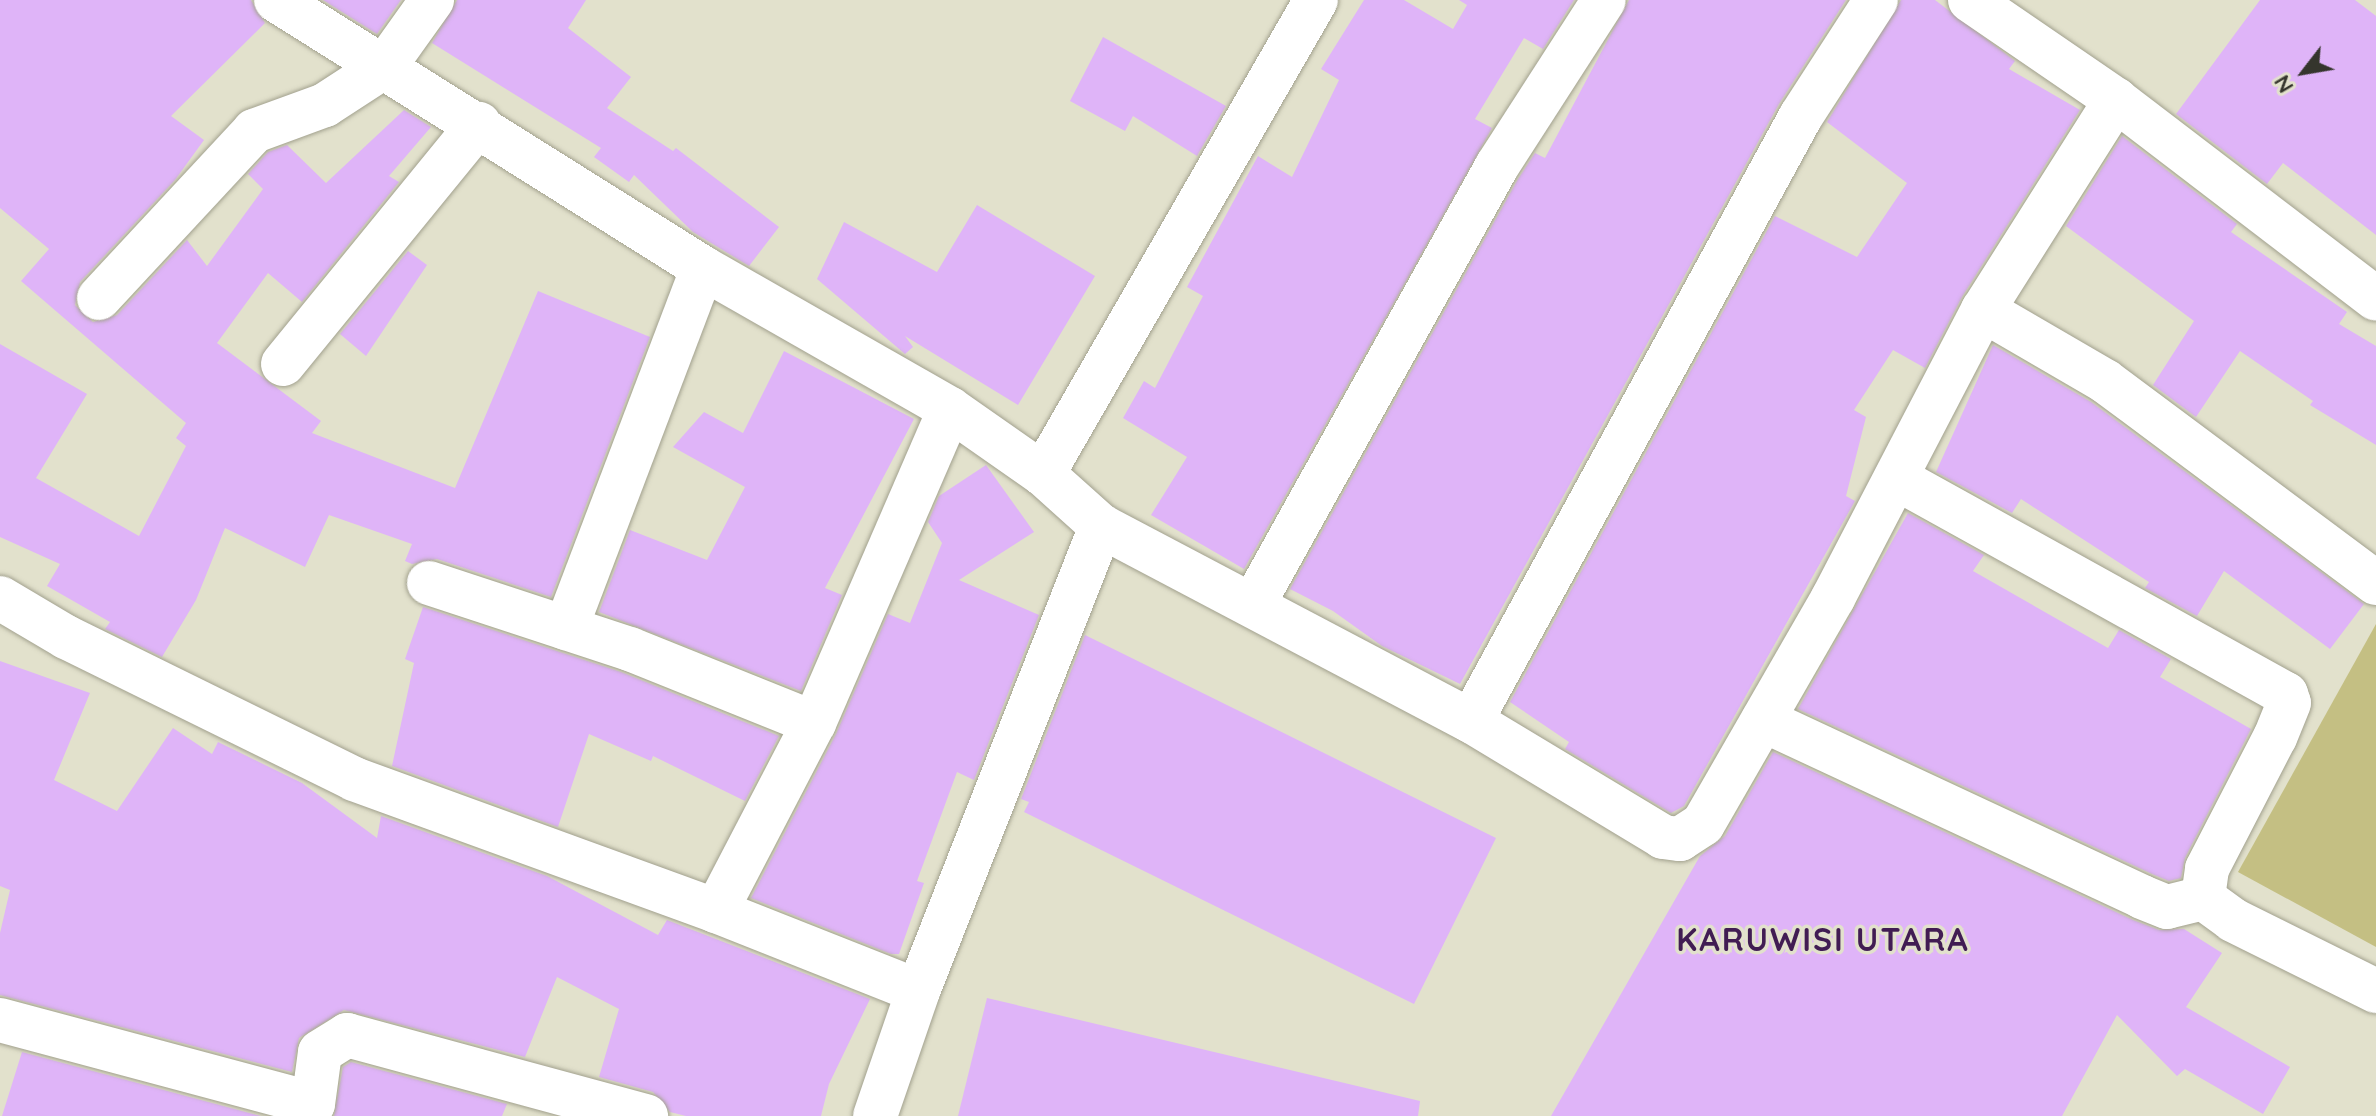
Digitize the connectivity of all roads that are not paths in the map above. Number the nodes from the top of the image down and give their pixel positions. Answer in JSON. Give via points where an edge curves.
{"nodes":[{"id":1,"x":276,"y":0,"type":"edge"},
{"id":2,"x":432,"y":0,"type":"edge"},
{"id":3,"x":1316,"y":0,"type":"edge"},
{"id":4,"x":1604,"y":0,"type":"edge"},
{"id":5,"x":1876,"y":0,"type":"edge"},
{"id":6,"x":1970,"y":0,"type":"edge"},
{"id":7,"x":385,"y":66,"type":"junction"},
{"id":8,"x":2116,"y":100,"type":"junction"},
{"id":9,"x":479,"y":124,"type":"junction"},
{"id":10,"x":703,"y":268,"type":"junction"},
{"id":11,"x":99,"y":298,"type":"dead end"},
{"id":12,"x":2376,"y":299,"type":"edge"},
{"id":13,"x":1983,"y":310,"type":"junction"},
{"id":14,"x":283,"y":364,"type":"dead end"},
{"id":15,"x":950,"y":409,"type":"junction"},
{"id":16,"x":1043,"y":474,"type":"junction"},
{"id":17,"x":1896,"y":478,"type":"junction"},
{"id":18,"x":1101,"y":526,"type":"junction"},
{"id":19,"x":429,"y":583,"type":"dead end"},
{"id":20,"x":2376,"y":583,"type":"edge"},
{"id":21,"x":0,"y":598,"type":"edge"},
{"id":22,"x":1254,"y":603,"type":"junction"},
{"id":23,"x":566,"y":628,"type":"junction"},
{"id":24,"x":1763,"y":720,"type":"junction"},
{"id":25,"x":1471,"y":721,"type":"junction"},
{"id":26,"x":814,"y":723,"type":"junction"},
{"id":27,"x":2203,"y":898,"type":"junction"},
{"id":28,"x":716,"y":911,"type":"junction"},
{"id":29,"x":918,"y":991,"type":"junction"},
{"id":30,"x":2376,"y":991,"type":"edge"},
{"id":31,"x":0,"y":1020,"type":"edge"},
{"id":32,"x":312,"y":1110,"type":"edge"},
{"id":33,"x":646,"y":1116,"type":"edge"},
{"id":34,"x":875,"y":1116,"type":"edge"}],
"edges":[{"from":1,"to":7,"type":"street"},
{"from":2,"to":7,"type":"street"},
{"from":3,"to":16,"type":"street"},
{"from":4,"to":22,"type":"street","via":[[1497,166]]},
{"from":5,"to":25,"type":"street","via":[[1801,116]]},
{"from":6,"to":8,"type":"street"},
{"from":7,"to":9,"type":"street"},
{"from":7,"to":11,"type":"street","via":[[325,105],[254,131]]},
{"from":8,"to":12,"type":"street"},
{"from":8,"to":13,"type":"street"},
{"from":9,"to":10,"type":"street"},
{"from":9,"to":14,"type":"street"},
{"from":10,"to":15,"type":"street"},
{"from":10,"to":23,"type":"street"},
{"from":13,"to":17,"type":"street"},
{"from":13,"to":20,"type":"street","via":[[2105,381]]},
{"from":15,"to":16,"type":"street"},
{"from":15,"to":26,"type":"street"},
{"from":16,"to":18,"type":"street"},
{"from":17,"to":24,"type":"street"},
{"from":17,"to":27,"type":"street","via":[[2286,694],[2289,703],[2275,737],[2207,869]]},
{"from":18,"to":22,"type":"street"},
{"from":18,"to":29,"type":"street"},
{"from":19,"to":23,"type":"street"},
{"from":21,"to":28,"type":"street","via":[[66,637],[354,779]]},
{"from":22,"to":25,"type":"street"},
{"from":23,"to":26,"type":"street"},
{"from":24,"to":25,"type":"street","via":[[1703,824],[1680,839],[1663,837]]},
{"from":24,"to":27,"type":"street","via":[[2142,897],[2167,907]]},
{"from":26,"to":28,"type":"street"},
{"from":27,"to":30,"type":"street","via":[[2233,920]]},
{"from":28,"to":29,"type":"street"},
{"from":29,"to":34,"type":"street"},
{"from":31,"to":32,"type":"street"},
{"from":32,"to":33,"type":"street","via":[[320,1052],[347,1035]]}]}
